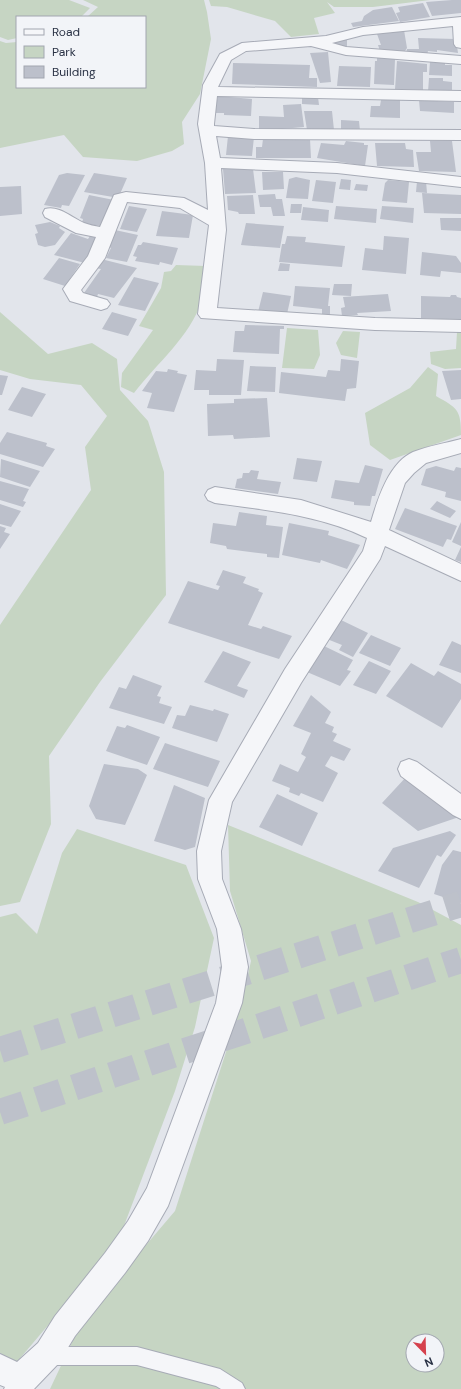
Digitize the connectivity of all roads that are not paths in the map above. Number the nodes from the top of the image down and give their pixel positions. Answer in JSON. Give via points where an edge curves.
{"nodes":[{"id":1,"x":460,"y":21,"type":"edge"},
{"id":2,"x":308,"y":41,"type":"junction"},
{"id":3,"x":461,"y":44,"type":"edge"},
{"id":4,"x":461,"y":60,"type":"edge"},
{"id":5,"x":210,"y":91,"type":"junction"},
{"id":6,"x":461,"y":96,"type":"edge"},
{"id":7,"x":461,"y":118,"type":"edge"},
{"id":8,"x":207,"y":130,"type":"junction"},
{"id":9,"x":460,"y":140,"type":"edge"},
{"id":10,"x":213,"y":163,"type":"junction"},
{"id":11,"x":461,"y":182,"type":"edge"},
{"id":12,"x":51,"y":213,"type":"dead end"},
{"id":13,"x":217,"y":222,"type":"junction"},
{"id":14,"x":106,"y":233,"type":"junction"},
{"id":15,"x":101,"y":304,"type":"dead end"},
{"id":16,"x":461,"y":326,"type":"edge"},
{"id":17,"x":461,"y":446,"type":"edge"},
{"id":18,"x":215,"y":495,"type":"dead end"},
{"id":19,"x":378,"y":533,"type":"junction"},
{"id":20,"x":461,"y":573,"type":"edge"},
{"id":21,"x":409,"y":769,"type":"dead end"},
{"id":22,"x":461,"y":808,"type":"edge"},
{"id":23,"x":45,"y":1356,"type":"junction"},
{"id":24,"x":13,"y":1379,"type":"edge"},
{"id":25,"x":236,"y":1389,"type":"edge"}],
"edges":[{"from":1,"to":2,"type":"street","via":[[363,31],[326,40]]},
{"from":1,"to":3,"type":"street"},
{"from":2,"to":4,"type":"street","via":[[346,51]]},
{"from":2,"to":5,"type":"street","via":[[242,47],[225,57]]},
{"from":5,"to":6,"type":"street"},
{"from":5,"to":8,"type":"street"},
{"from":7,"to":9,"type":"street"},
{"from":8,"to":9,"type":"street","via":[[254,134]]},
{"from":8,"to":10,"type":"street"},
{"from":10,"to":11,"type":"street","via":[[258,163],[352,170]]},
{"from":10,"to":13,"type":"street"},
{"from":12,"to":14,"type":"street","via":[[82,229]]},
{"from":13,"to":14,"type":"street","via":[[184,203],[126,197],[120,199]]},
{"from":13,"to":16,"type":"street","via":[[207,314],[375,324]]},
{"from":14,"to":15,"type":"street","via":[[96,258],[72,289],[76,298]]},
{"from":17,"to":19,"type":"street","via":[[419,458],[407,468],[397,479]]},
{"from":18,"to":19,"type":"street","via":[[301,508]]},
{"from":19,"to":20,"type":"street"},
{"from":19,"to":23,"type":"street","via":[[372,553],[293,676],[221,800],[209,851],[209,869],[210,879],[229,928],[232,945],[235,967],[229,1003],[158,1196],[127,1248],[59,1334]]},
{"from":21,"to":22,"type":"street"},
{"from":23,"to":24,"type":"street"},
{"from":23,"to":25,"type":"lane","via":[[137,1356],[220,1378]]}]}
